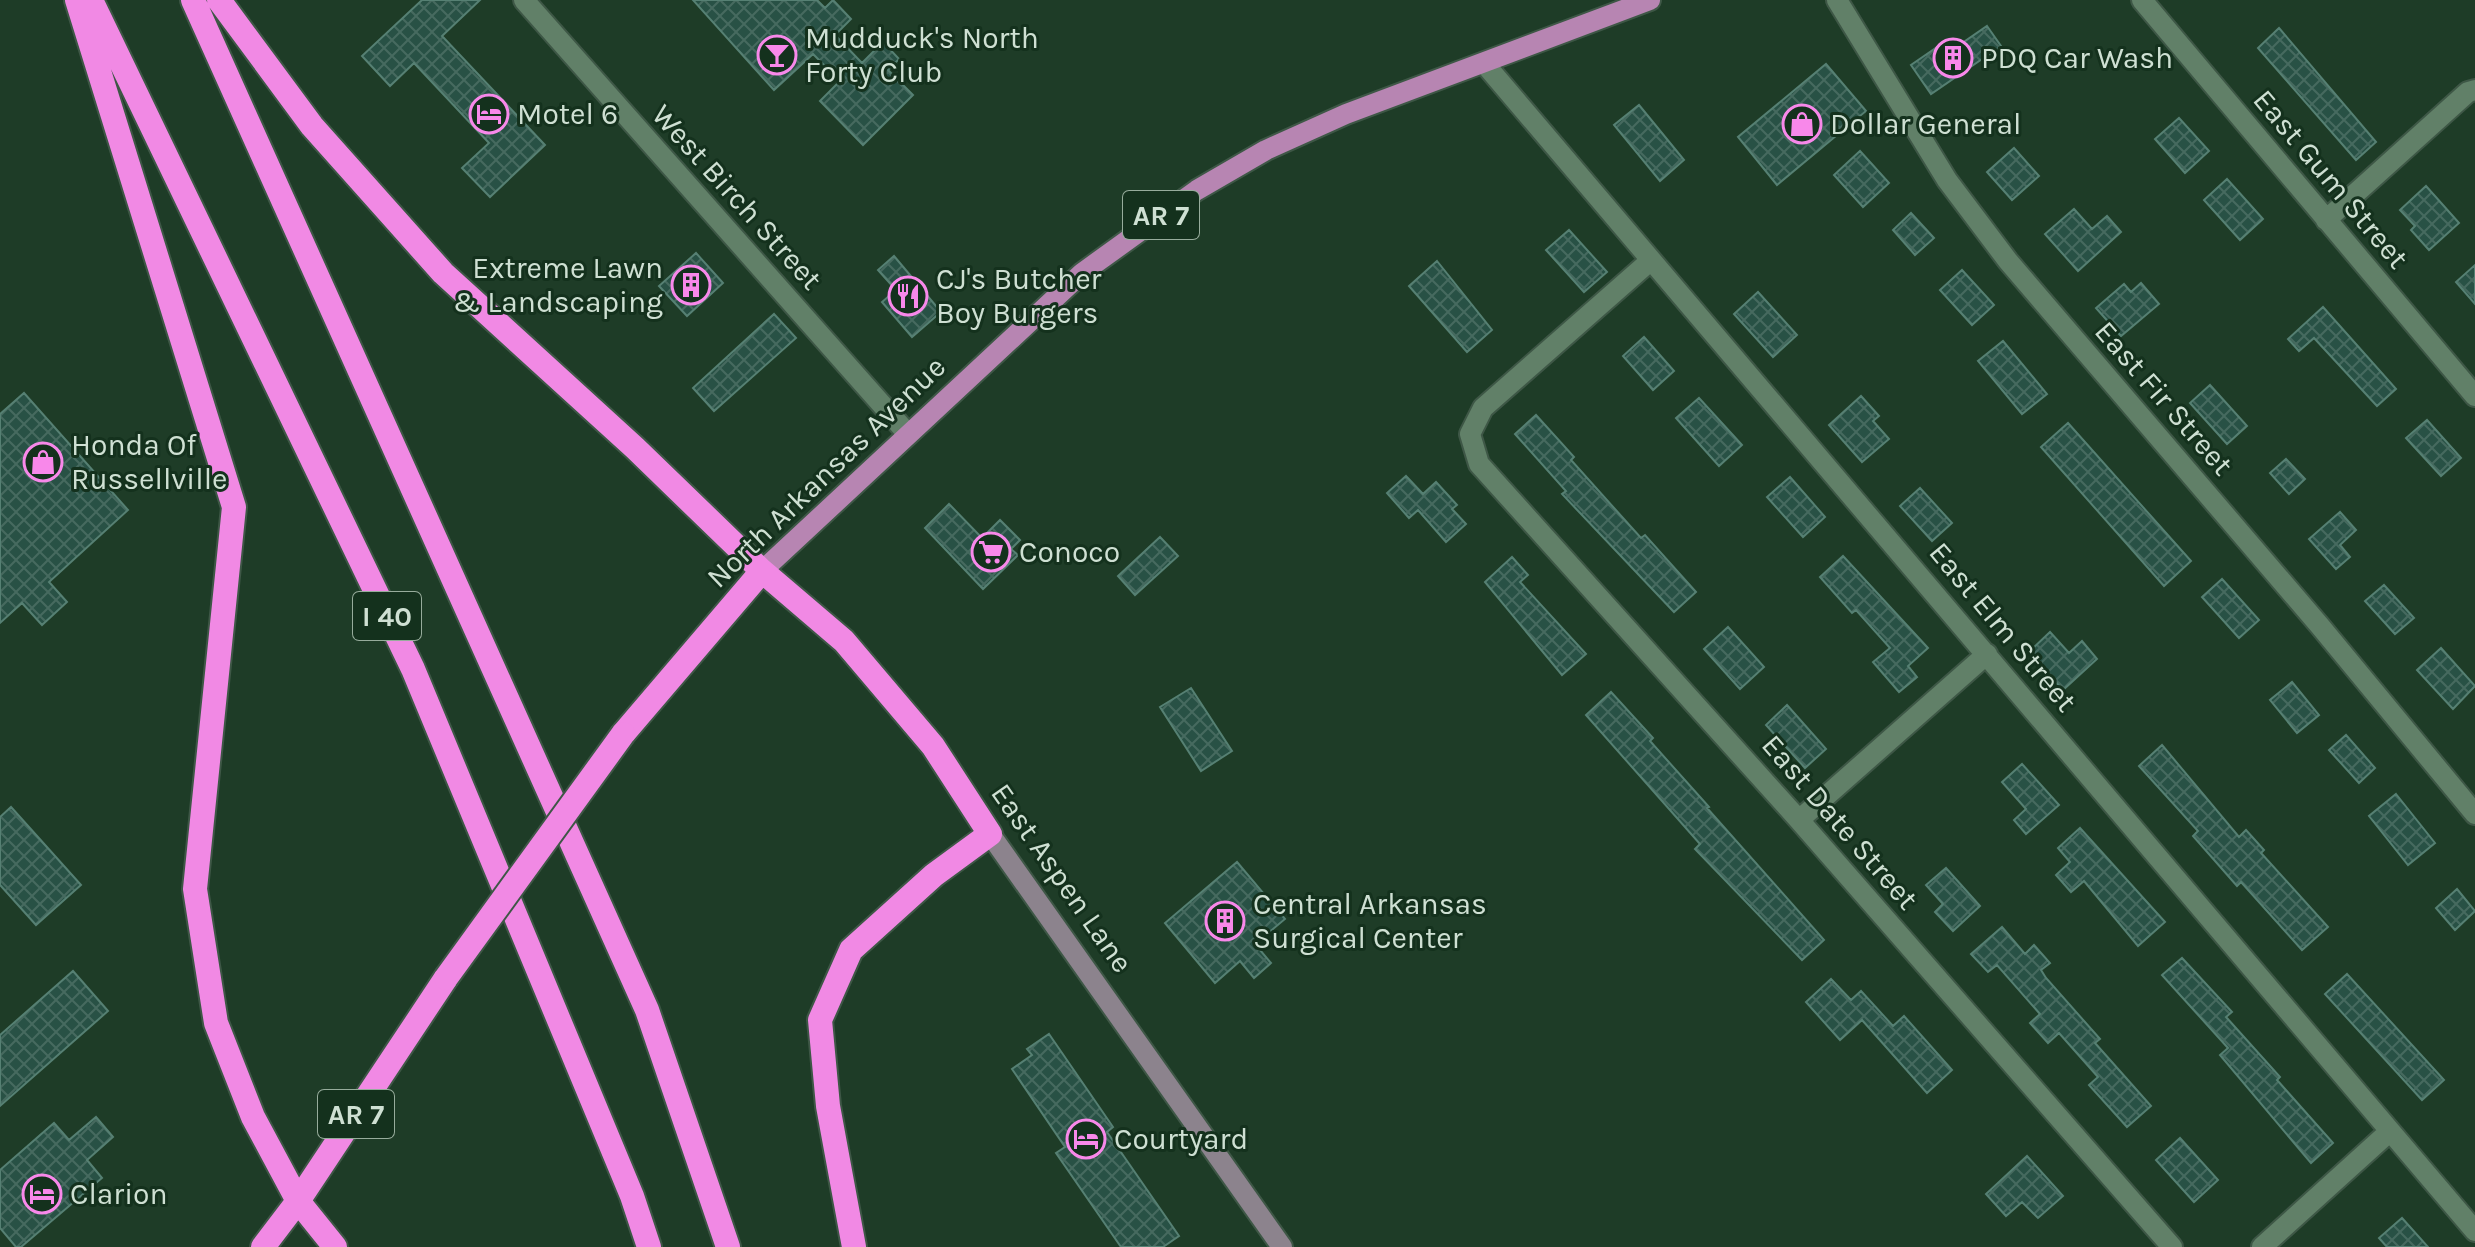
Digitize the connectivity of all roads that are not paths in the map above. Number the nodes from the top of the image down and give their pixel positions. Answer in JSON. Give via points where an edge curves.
{"nodes":[{"id":1,"x":77,"y":0,"type":"edge"},
{"id":2,"x":91,"y":0,"type":"edge"},
{"id":3,"x":193,"y":0,"type":"edge"},
{"id":4,"x":219,"y":0,"type":"edge"},
{"id":5,"x":524,"y":0,"type":"edge"},
{"id":6,"x":1650,"y":0,"type":"edge"},
{"id":7,"x":1837,"y":0,"type":"edge"},
{"id":8,"x":2142,"y":0,"type":"edge"},
{"id":9,"x":1484,"y":63,"type":"junction"},
{"id":10,"x":2475,"y":90,"type":"edge"},
{"id":11,"x":2326,"y":220,"type":"junction"},
{"id":12,"x":1650,"y":261,"type":"junction"},
{"id":13,"x":2475,"y":396,"type":"edge"},
{"id":14,"x":907,"y":433,"type":"junction"},
{"id":15,"x":762,"y":571,"type":"junction"},
{"id":16,"x":1987,"y":654,"type":"junction"},
{"id":17,"x":2475,"y":814,"type":"edge"},
{"id":18,"x":1799,"y":820,"type":"junction"},
{"id":19,"x":990,"y":834,"type":"junction"},
{"id":20,"x":2389,"y":1132,"type":"junction"},
{"id":21,"x":298,"y":1201,"type":"junction"},
{"id":22,"x":2475,"y":1231,"type":"edge"},
{"id":23,"x":263,"y":1247,"type":"edge"},
{"id":24,"x":335,"y":1247,"type":"edge"},
{"id":25,"x":649,"y":1247,"type":"edge"},
{"id":26,"x":728,"y":1247,"type":"edge"},
{"id":27,"x":854,"y":1247,"type":"edge"},
{"id":28,"x":1282,"y":1247,"type":"edge"},
{"id":29,"x":2172,"y":1247,"type":"edge"},
{"id":30,"x":2262,"y":1247,"type":"edge"}],
"edges":[{"from":1,"to":21,"type":"highway","via":[[234,507],[195,889],[216,1023],[253,1117]]},
{"from":2,"to":25,"type":"highway","number":"I 40","via":[[413,669]]},
{"from":3,"to":26,"type":"highway","number":"I 40","via":[[647,1010]]},
{"from":4,"to":15,"type":"highway","name":"East Aspen Lane","via":[[312,126],[443,273]]},
{"from":5,"to":14,"type":"street","name":"West Birch Street"},
{"from":6,"to":9,"type":"main road","name":"North Arkansas Avenue","number":"AR 7"},
{"from":7,"to":17,"type":"street","name":"East Fir Street","via":[[1947,180],[2008,261]]},
{"from":8,"to":11,"type":"street","name":"East Gum Street"},
{"from":9,"to":12,"type":"street","name":"East Elm Street"},
{"from":9,"to":14,"type":"main road","name":"North Arkansas Avenue","number":"AR 7","via":[[1346,114],[1266,150],[1197,190],[1082,273]]},
{"from":10,"to":11,"type":"street"},
{"from":11,"to":13,"type":"street","name":"East Gum Street"},
{"from":12,"to":16,"type":"street","name":"East Elm Street"},
{"from":12,"to":18,"type":"street","name":"East Date Street","via":[[1483,408],[1470,434],[1479,464]]},
{"from":14,"to":15,"type":"main road","name":"North Arkansas Avenue","number":"AR 7"},
{"from":15,"to":19,"type":"highway","name":"East Aspen Lane","via":[[844,641],[933,746]]},
{"from":15,"to":21,"type":"highway","name":"North Arkansas Avenue","number":"AR 7","bridge":true,"via":[[623,734],[446,978]]},
{"from":16,"to":18,"type":"street"},
{"from":16,"to":20,"type":"street","name":"East Elm Street"},
{"from":18,"to":29,"type":"street","name":"East Date Street"},
{"from":19,"to":27,"type":"highway","via":[[934,875],[851,950],[820,1020],[828,1106]]},
{"from":19,"to":28,"type":"street","name":"East Aspen Lane"},
{"from":20,"to":22,"type":"street","name":"East Elm Street"},
{"from":20,"to":30,"type":"street"},
{"from":21,"to":23,"type":"highway","name":"North Arkansas Avenue","number":"AR 7"},
{"from":21,"to":24,"type":"highway"}]}
